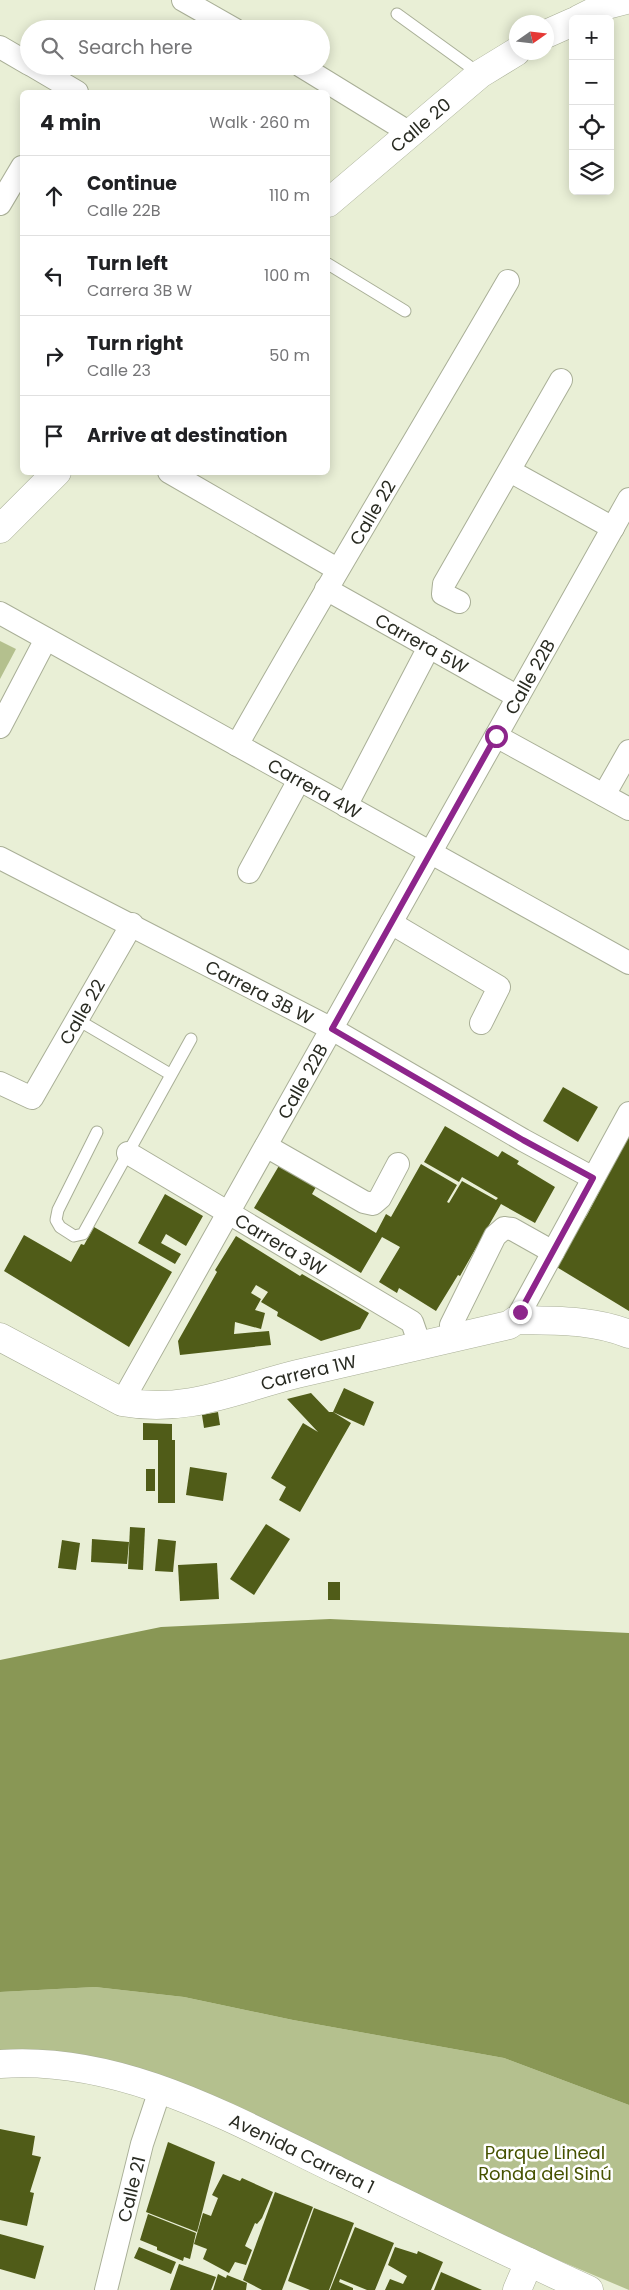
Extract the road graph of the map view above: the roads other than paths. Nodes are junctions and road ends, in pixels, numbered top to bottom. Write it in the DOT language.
graph roads {
  1 [pos="183,0"];
  2 [pos="612,2"];
  3 [pos="397,14"];
  4 [pos="587,15"];
  5 [pos="218,20"];
  6 [pos="569,24"];
  7 [pos="554,30"];
  8 [pos="0,47"];
  9 [pos="509,56"];
  10 [pos="20,59"];
  11 [pos="480,74"];
  12 [pos="47,75"];
  13 [pos="316,75"];
  14 [pos="69,90"];
  15 [pos="410,133"];
  16 [pos="20,170"];
  17 [pos="330,201"];
  18 [pos="0,204"];
  19 [pos="330,265"];
  20 [pos="508,281"];
  21 [pos="405,311"];
  22 [pos="561,380"];
  23 [pos="510,471"];
  24 [pos="54,475"];
  25 [pos="174,475"];
  26 [pos="629,499"];
  27 [pos="613,528"];
  28 [pos="0,529"];
  29 [pos="337,569"];
  30 [pos="326,588"];
  31 [pos="459,602"];
  32 [pos="0,613"];
  33 [pos="46,639"];
  34 [pos="429,647"];
  35 [pos="518,697"];
  36 [pos="0,727"];
  37 [pos="496,736"];
  38 [pos="237,745"];
  39 [pos="629,751"];
  40 [pos="299,780"];
  41 [pos="604,795"];
  42 [pos="346,806"];
  43 [pos="629,809"];
  44 [pos="431,853"];
  45 [pos="0,858"];
  46 [pos="249,872"];
  47 [pos="391,923"];
  48 [pos="132,924"];
  49 [pos="629,963"];
  50 [pos="78,1020"];
  51 [pos="481,1023"];
  52 [pos="332,1029"];
  53 [pos="191,1039"];
  54 [pos="170,1074"];
  55 [pos="0,1083"];
  56 [pos="629,1113"];
  57 [pos="97,1132"];
  58 [pos="266,1146"];
  59 [pos="128,1153"];
  60 [pos="398,1164"];
  61 [pos="593,1178"];
  62 [pos="228,1212"];
  63 [pos="553,1252"];
  64 [pos="516,1320"];
  65 [pos="629,1334"];
  66 [pos="0,1337"];
  67 [pos="453,1337"];
  68 [pos="420,1345"];
  69 [pos="122,1402"];
  70 [pos="0,2064"];
  71 [pos="160,2090"];
  72 [pos="529,2262"];
  73 [pos="106,2290"];
  74 [pos="517,2290"];
  75 [pos="589,2290"];
  1 -- 5 [label="street"];
  2 -- 4 [label="street"];
  3 -- 11 [label="lane"];
  6 -- 7 [label="street"];
  8 -- 10 [label="street"];
  9 -- 11 [label="street, Calle 20"];
  11 -- 15 [label="street, Calle 20"];
  12 -- 14 [label="street"];
  13 -- 15 [label="street"];
  15 -- 17 [label="street, Calle 20"];
  16 -- 18 [label="street"];
  19 -- 21 [label="lane"];
  20 -- 29 [label="street, Calle 22"];
  22 -- 23 [label="street"];
  23 -- 27 [label="street"];
  23 -- 31 [label="street"];
  24 -- 28 [label="street"];
  25 -- 29 [label="street"];
  26 -- 27 [label="street, Calle 22B"];
  27 -- 35 [label="street, Calle 22B"];
  29 -- 30 [label="street, Calle 22"];
  30 -- 34 [label="street, Carrera 5W"];
  30 -- 38 [label="street, Calle 22"];
  32 -- 33 [label="street, Carrera 4W"];
  33 -- 36 [label="street"];
  33 -- 38 [label="street, Carrera 4W"];
  34 -- 35 [label="street, Carrera 5W"];
  34 -- 42 [label="street"];
  35 -- 37 [label="street, Calle 22B"];
  37 -- 41 [label="street"];
  37 -- 44 [label="street, Calle 22B"];
  38 -- 40 [label="street, Carrera 4W"];
  39 -- 41 [label="street"];
  40 -- 42 [label="street, Carrera 4W"];
  40 -- 46 [label="street"];
  41 -- 43 [label="street"];
  42 -- 44 [label="street, Carrera 4W"];
  44 -- 47 [label="street, Calle 22B"];
  44 -- 49 [label="street, Carrera 4W"];
  45 -- 48 [label="street, Carrera 3B W"];
  47 -- 51 [label="street"];
  47 -- 52 [label="street, Calle 22B"];
  48 -- 50 [label="street, Calle 22"];
  48 -- 52 [label="street, Carrera 3B W"];
  50 -- 54 [label="lane"];
  50 -- 55 [label="street, Calle 22"];
  52 -- 58 [label="street, Calle 22B"];
  52 -- 61 [label="street, Carrera 3B W"];
  53 -- 54 [label="lane"];
  54 -- 59 [label="lane"];
  56 -- 61 [label="street"];
  57 -- 59 [label="lane"];
  58 -- 60 [label="street"];
  58 -- 62 [label="street, Calle 22B"];
  59 -- 62 [label="street, Carrera 3W"];
  61 -- 63 [label="street"];
  62 -- 68 [label="street, Carrera 3W"];
  62 -- 69 [label="street, Calle 22B"];
  63 -- 64 [label="street"];
  63 -- 67 [label="street"];
  64 -- 65 [label="street, Carrera 1W"];
  64 -- 67 [label="street, Carrera 1W"];
  66 -- 69 [label="street, Carrera 1W"];
  67 -- 68 [label="street, Carrera 1W"];
  68 -- 69 [label="street, Carrera 1W"];
  70 -- 71 [label="street, Avenida Carrera 1"];
  71 -- 72 [label="street, Avenida Carrera 1"];
  71 -- 73 [label="street, Calle 21"];
  72 -- 74 [label="street"];
  72 -- 75 [label="street, Avenida Carrera 1"];
}
